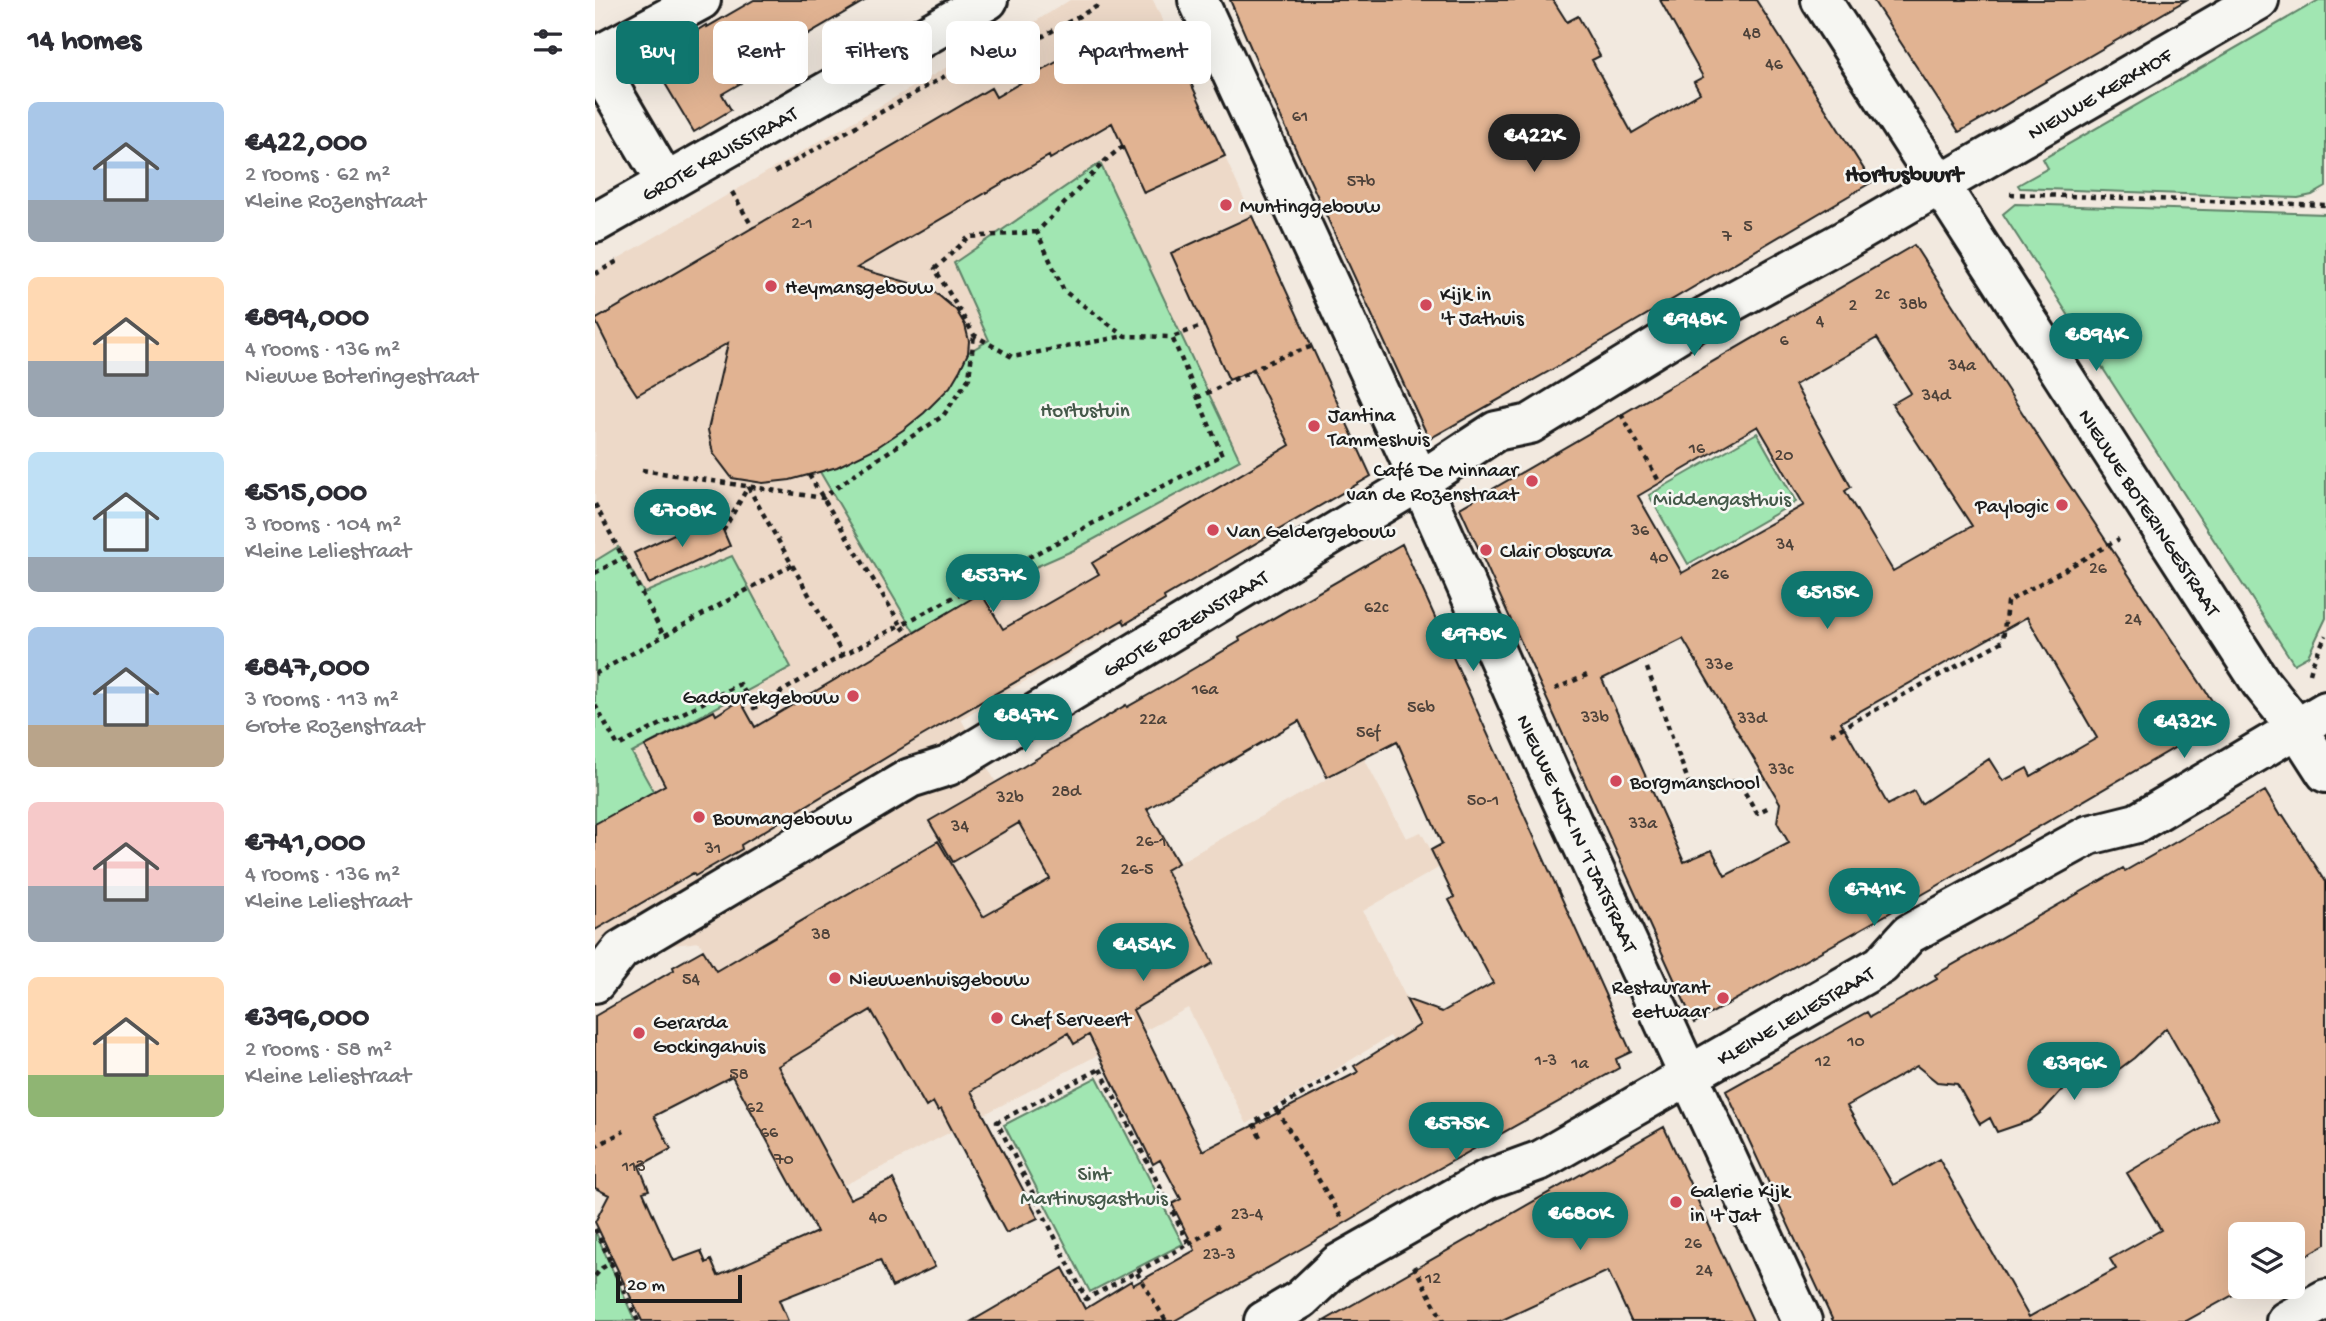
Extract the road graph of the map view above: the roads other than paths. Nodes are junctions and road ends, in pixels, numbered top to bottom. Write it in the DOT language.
graph roads {
  1 [pos="701,0"];
  2 [pos="988,0"];
  3 [pos="1198,0"];
  4 [pos="1821,0"];
  5 [pos="2259,0"];
  6 [pos="595,60"];
  7 [pos="666,183"];
  8 [pos="1940,185"];
  9 [pos="595,223"];
  10 [pos="1601,380"];
  11 [pos="1420,481"];
  12 [pos="2311,720"];
  13 [pos="2326,773"];
  14 [pos="595,983"];
  15 [pos="1690,1076"];
  16 [pos="2326,1299"];
  17 [pos="1264,1321"];
  18 [pos="1802,1321"];
  19 [pos="2286,1321"];
  1 -- 6 [label="street"];
  2 -- 7 [label="street, GROTE KRUISSTRAAT"];
  3 -- 11 [label="street, NIEUWE KIJK IN 'T JATSTRAAT"];
  4 -- 8 [label="street, NIEUWE BOTERINGESTRAAT"];
  5 -- 8 [label="street, NIEUWE KERKHOF"];
  6 -- 7 [label="street"];
  7 -- 9 [label="street, GROTE KRUISSTRAAT"];
  8 -- 10 [label="street, NIEUWE KERKHOF"];
  8 -- 12 [label="street, NIEUWE BOTERINGESTRAAT"];
  10 -- 11 [label="street, GROTE ROZENSTRAAT"];
  11 -- 14 [label="street, GROTE ROZENSTRAAT"];
  11 -- 15 [label="street, NIEUWE KIJK IN 'T JATSTRAAT"];
  12 -- 13 [label="street, NIEUWE BOTERINGESTRAAT"];
  12 -- 15 [label="street, KLEINE LELIESTRAAT"];
  15 -- 17 [label="street, KLEINE LELIESTRAAT"];
  15 -- 18 [label="street, NIEUWE KIJK IN 'T JATSTRAAT"];
  16 -- 19 [label="street"];
}
